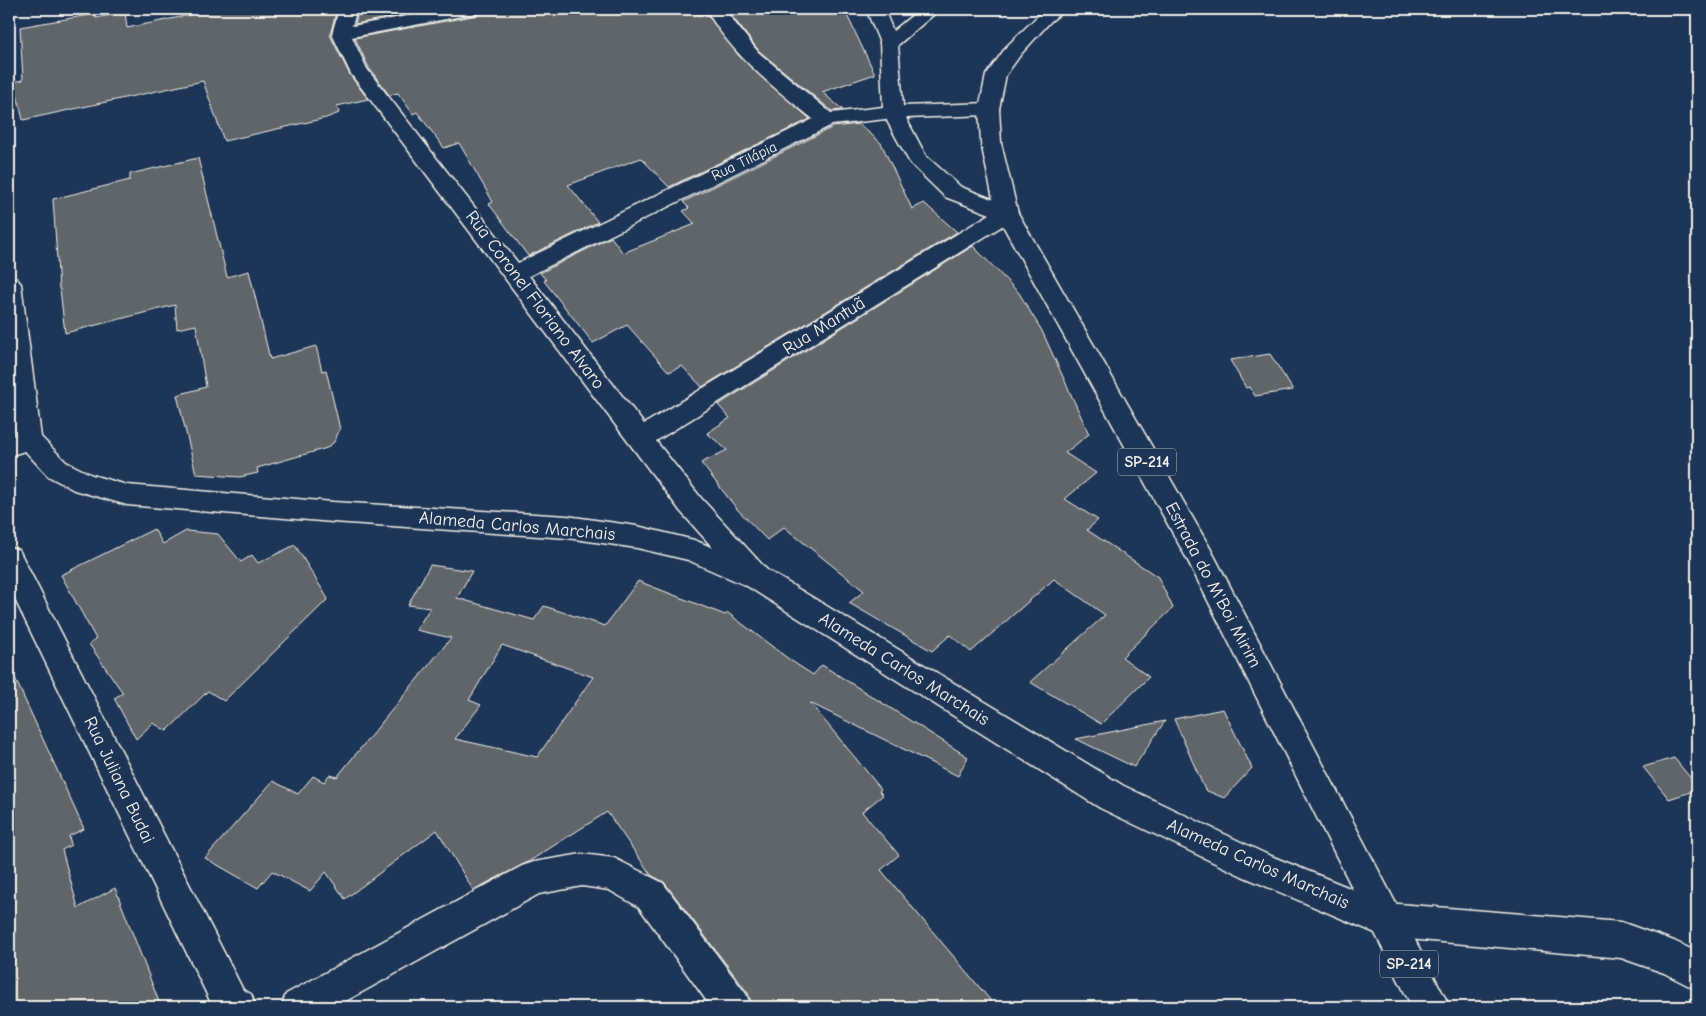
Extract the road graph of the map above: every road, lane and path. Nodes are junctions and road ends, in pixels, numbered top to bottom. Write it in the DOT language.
graph roads {
  1 [pos="348,9"];
  2 [pos="472,9"];
  3 [pos="715,9"];
  4 [pos="875,9"];
  5 [pos="932,9"];
  6 [pos="1057,9"];
  7 [pos="341,34"];
  8 [pos="889,43"];
  9 [pos="989,109"];
  10 [pos="893,112"];
  11 [pos="827,120"];
  12 [pos="1007,213"];
  13 [pos="516,274"];
  14 [pos="9,284"];
  15 [pos="641,438"];
  16 [pos="18,444"];
  17 [pos="9,558"];
  18 [pos="757,578"];
  19 [pos="1386,920"];
  20 [pos="1697,972"];
  21 [pos="234,1005"];
  22 [pos="299,1007"];
  23 [pos="733,1007"];
  24 [pos="1432,1007"];
  1 -- 7 [label="street"];
  2 -- 7 [label="street"];
  3 -- 11 [label="street"];
  4 -- 8 [label="street"];
  5 -- 8 [label="street"];
  6 -- 9 [label="street, Estrada do M'Boi Mirim / SP-214"];
  7 -- 13 [label="street, Rua Coronel Floriano Alvaro"];
  8 -- 10 [label="street"];
  9 -- 10 [label="street, Rua Tilápia"];
  9 -- 12 [label="street, Estrada do M'Boi Mirim / SP-214"];
  10 -- 11 [label="street, Rua Tilápia"];
  10 -- 12 [label="street"];
  11 -- 13 [label="street, Rua Tilápia"];
  12 -- 15 [label="street, Rua Mantuã"];
  12 -- 19 [label="street, Estrada do M'Boi Mirim / SP-214"];
  13 -- 15 [label="street, Rua Coronel Floriano Alvaro"];
  14 -- 16 [label="street, Alameda Carlos Marchais"];
  15 -- 18 [label="street, Rua Coronel Floriano Alvaro"];
  16 -- 18 [label="street, Alameda Carlos Marchais"];
  17 -- 21 [label="street, Rua Juliana Budai"];
  18 -- 19 [label="street, Alameda Carlos Marchais"];
  19 -- 20 [label="street, Alameda Carlos Marchais"];
  19 -- 24 [label="street, Estrada do M'Boi Mirim / SP-214"];
  22 -- 23 [label="street"];
}
